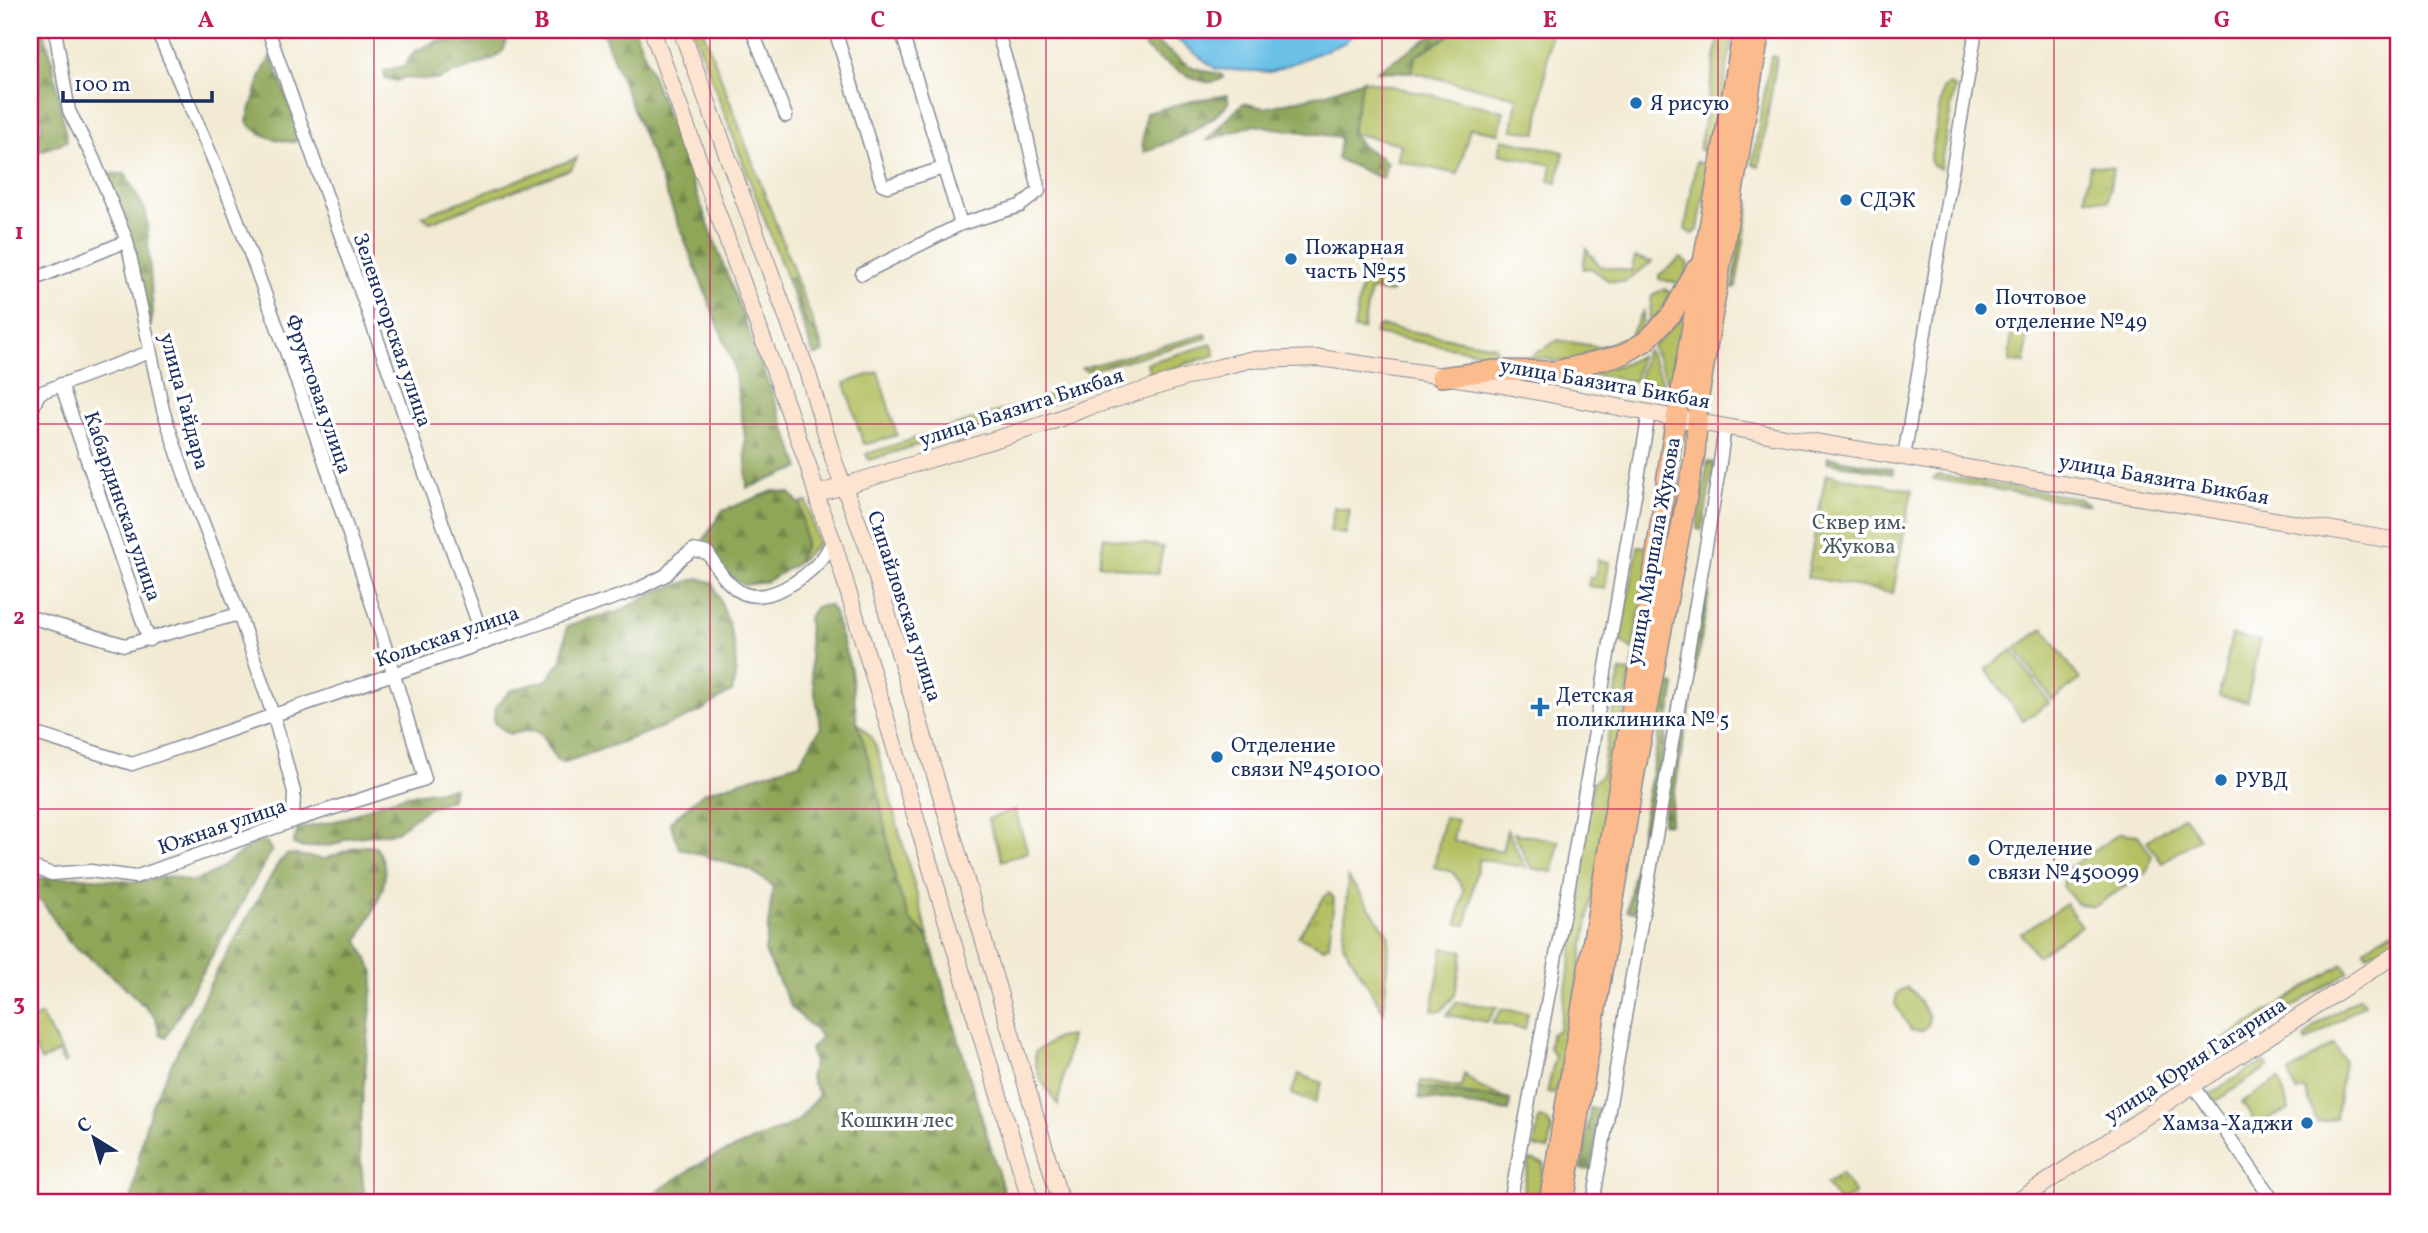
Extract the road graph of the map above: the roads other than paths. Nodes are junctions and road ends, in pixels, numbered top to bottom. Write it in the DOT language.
graph roads {
  1 [pos="55,30"];
  2 [pos="157,30"];
  3 [pos="268,30"];
  4 [pos="652,30"];
  5 [pos="681,30"];
  6 [pos="752,30"];
  7 [pos="835,30"];
  8 [pos="901,30"];
  9 [pos="997,30"];
  10 [pos="1743,30"];
  11 [pos="1760,30"];
  12 [pos="1976,30"];
  13 [pos="786,116"];
  14 [pos="943,169"];
  15 [pos="961,225"];
  16 [pos="127,242"];
  17 [pos="1706,248"];
  18 [pos="862,274"];
  19 [pos="30,281"];
  20 [pos="150,352"];
  21 [pos="1441,377"];
  22 [pos="61,384"];
  23 [pos="1649,413"];
  24 [pos="30,415"];
  25 [pos="1678,418"];
  26 [pos="1697,422"];
  27 [pos="1725,426"];
  28 [pos="1904,457"];
  29 [pos="844,485"];
  30 [pos="817,494"];
  31 [pos="833,541"];
  32 [pos="2398,541"];
  33 [pos="239,614"];
  34 [pos="30,617"];
  35 [pos="149,640"];
  36 [pos="485,643"];
  37 [pos="394,674"];
  38 [pos="274,716"];
  39 [pos="30,732"];
  40 [pos="425,779"];
  41 [pos="293,821"];
  42 [pos="30,866"];
  43 [pos="2398,953"];
  44 [pos="2193,1084"];
  45 [pos="1031,1203"];
  46 [pos="1061,1203"];
  47 [pos="1510,1203"];
  48 [pos="1549,1203"];
  49 [pos="1564,1203"];
  50 [pos="1593,1203"];
  51 [pos="2015,1203"];
  52 [pos="2275,1203"];
  1 -- 16 [label="street, улица Гайдара"];
  2 -- 37 [label="street, Фруктовая улица"];
  3 -- 36 [label="street, Зеленогорская улица"];
  4 -- 30 [label="main road"];
  5 -- 29 [label="main road, Сипайловская улица"];
  6 -- 13 [label="street"];
  7 -- 14 [label="street"];
  8 -- 14 [label="street"];
  9 -- 15 [label="street"];
  10 -- 17 [label="main road, улица Маршала Жукова"];
  11 -- 26 [label="main road, улица Маршала Жукова"];
  12 -- 28 [label="street"];
  14 -- 15 [label="street"];
  15 -- 18 [label="street"];
  16 -- 19 [label="street"];
  16 -- 20 [label="street, улица Гайдара"];
  17 -- 21 [label="main road"];
  17 -- 25 [label="main road, улица Маршала Жукова"];
  20 -- 22 [label="street"];
  20 -- 33 [label="street, улица Гайдара"];
  21 -- 23 [label="main road, улица Баязита Бикбая"];
  21 -- 29 [label="main road, улица Баязита Бикбая"];
  22 -- 24 [label="street"];
  22 -- 35 [label="street, Кабардинская улица"];
  23 -- 25 [label="main road, улица Баязита Бикбая"];
  23 -- 47 [label="street"];
  25 -- 26 [label="main road, улица Баязита Бикбая"];
  25 -- 48 [label="main road, улица Маршала Жукова"];
  26 -- 27 [label="main road, улица Баязита Бикбая"];
  26 -- 49 [label="main road, улица Маршала Жукова"];
  27 -- 28 [label="main road, улица Баязита Бикбая"];
  27 -- 50 [label="street"];
  28 -- 32 [label="main road, улица Баязита Бикбая"];
  29 -- 30 [label="main road, улица Баязита Бикбая"];
  29 -- 46 [label="main road, Сипайловская улица"];
  30 -- 31 [label="main road"];
  31 -- 36 [label="street, Кольская улица"];
  31 -- 45 [label="main road"];
  33 -- 35 [label="street"];
  33 -- 38 [label="street, улица Гайдара"];
  34 -- 35 [label="street"];
  36 -- 37 [label="street, Кольская улица"];
  37 -- 38 [label="street, Кольская улица"];
  37 -- 40 [label="street, Фруктовая улица"];
  38 -- 39 [label="street, Кольская улица"];
  38 -- 41 [label="street, улица Гайдара"];
  40 -- 41 [label="street, Южная улица"];
  41 -- 42 [label="street, Южная улица"];
  43 -- 44 [label="main road, улица Юрия Гагарина"];
  44 -- 51 [label="main road, улица Юрия Гагарина"];
  44 -- 52 [label="street"];
}
